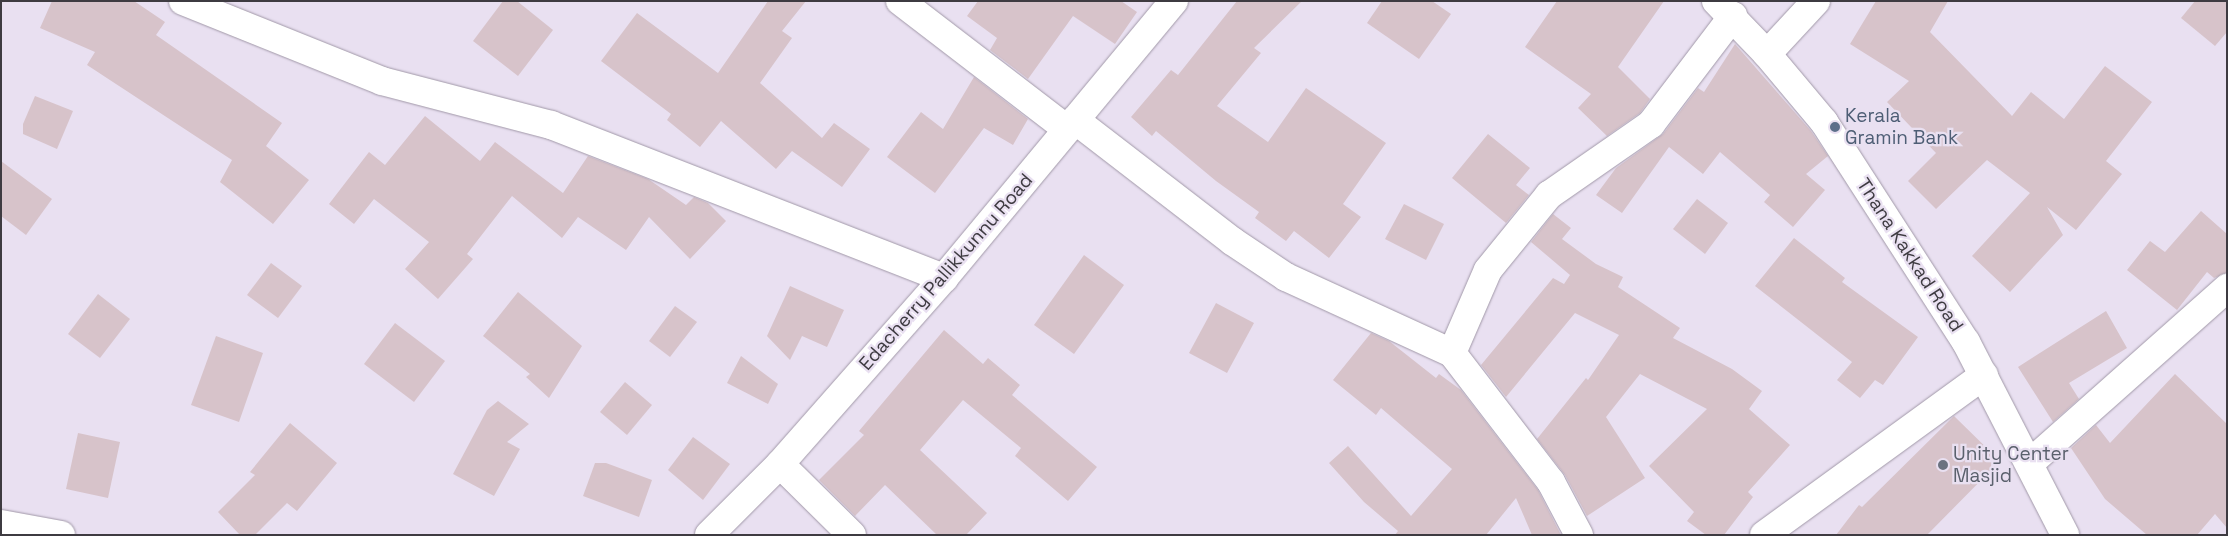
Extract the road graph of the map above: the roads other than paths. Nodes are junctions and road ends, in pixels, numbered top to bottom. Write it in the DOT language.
graph roads {
  1 [pos="183,1"];
  2 [pos="900,1"];
  3 [pos="1174,1"];
  4 [pos="1816,1"];
  5 [pos="1725,9"];
  6 [pos="1768,54"];
  7 [pos="1071,125"];
  8 [pos="944,278"];
  9 [pos="2227,288"];
  10 [pos="1452,353"];
  11 [pos="1984,374"];
  12 [pos="2030,463"];
  13 [pos="780,464"];
  14 [pos="1,524"];
  15 [pos="60,535"];
  16 [pos="709,535"];
  17 [pos="852,535"];
  18 [pos="1578,535"];
  19 [pos="1764,535"];
  20 [pos="2065,535"];
  1 -- 8 [label="street"];
  2 -- 7 [label="street"];
  3 -- 7 [label="street, Edacherry Pallikkunnu Road"];
  4 -- 6 [label="street"];
  5 -- 6 [label="street, Thana Kakkad Road"];
  5 -- 10 [label="street"];
  6 -- 11 [label="street, Thana Kakkad Road"];
  7 -- 8 [label="street, Edacherry Pallikkunnu Road"];
  7 -- 10 [label="street"];
  8 -- 13 [label="street, Edacherry Pallikkunnu Road"];
  9 -- 12 [label="street"];
  10 -- 18 [label="street"];
  11 -- 12 [label="street, Thana Kakkad Road"];
  11 -- 19 [label="street"];
  12 -- 20 [label="street, Thana Kakkad Road"];
  13 -- 16 [label="street, Edacherry Pallikkunnu Road"];
  13 -- 17 [label="street"];
  14 -- 15 [label="street"];
}
